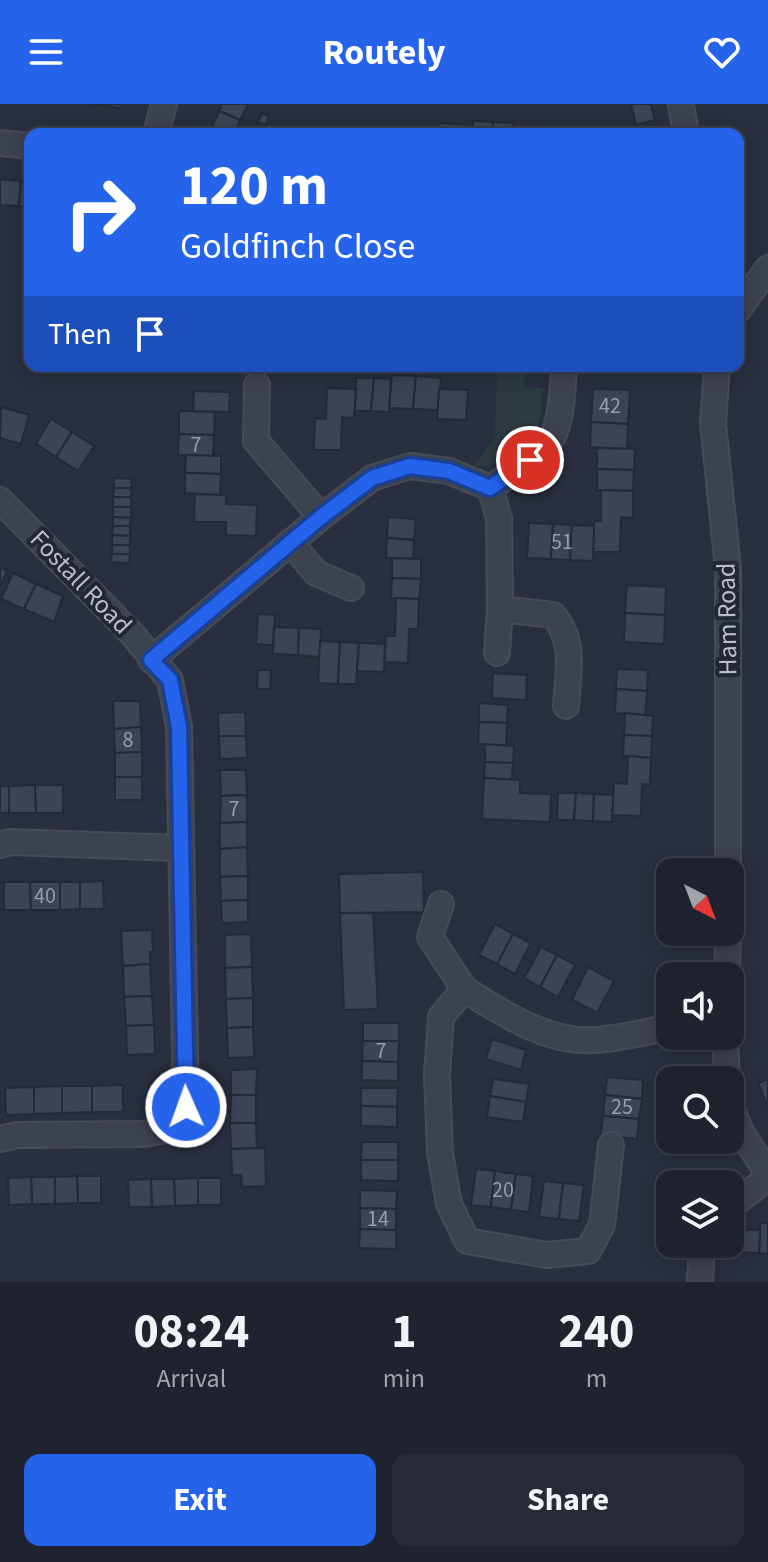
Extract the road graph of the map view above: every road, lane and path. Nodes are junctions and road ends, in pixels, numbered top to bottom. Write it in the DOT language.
graph roads {
  1 [pos="164,104"];
  2 [pos="681,104"];
  3 [pos="158,128"];
  4 [pos="685,128"];
  5 [pos="0,143"];
  6 [pos="24,145"];
  7 [pos="768,268"];
  8 [pos="744,302"];
  9 [pos="564,372"];
  10 [pos="717,372"];
  11 [pos="257,385"];
  12 [pos="490,488"];
  13 [pos="5,504"];
  14 [pos="321,517"];
  15 [pos="290,542"];
  16 [pos="351,588"];
  17 [pos="500,609"];
  18 [pos="497,653"];
  19 [pos="151,660"];
  20 [pos="566,706"];
  21 [pos="0,845"];
  22 [pos="179,848"];
  23 [pos="728,858"];
  24 [pos="441,904"];
  25 [pos="464,989"];
  26 [pos="656,1030"];
  27 [pos="744,1137"];
  28 [pos="0,1139"];
  29 [pos="611,1145"];
  30 [pos="768,1176"];
  31 [pos="744,1196"];
  32 [pos="701,1258"];
  33 [pos="700,1282"];
  1 -- 3 [label="street"];
  2 -- 4 [label="street"];
  5 -- 6 [label="street"];
  7 -- 8 [label="street"];
  9 -- 12 [label="street"];
  10 -- 23 [label="street, Ham Road"];
  11 -- 14 [label="street"];
  12 -- 14 [label="street"];
  12 -- 17 [label="street"];
  13 -- 19 [label="street, Fostall Road"];
  14 -- 15 [label="street"];
  15 -- 16 [label="street"];
  15 -- 19 [label="street"];
  17 -- 18 [label="street"];
  17 -- 20 [label="street"];
  19 -- 22 [label="street, Fostall Road"];
  21 -- 22 [label="street"];
  22 -- 28 [label="street, Fostall Road"];
  24 -- 25 [label="street"];
  25 -- 26 [label="street"];
  25 -- 29 [label="street"];
  27 -- 30 [label="street"];
  30 -- 31 [label="street"];
  32 -- 33 [label="street"];
}
